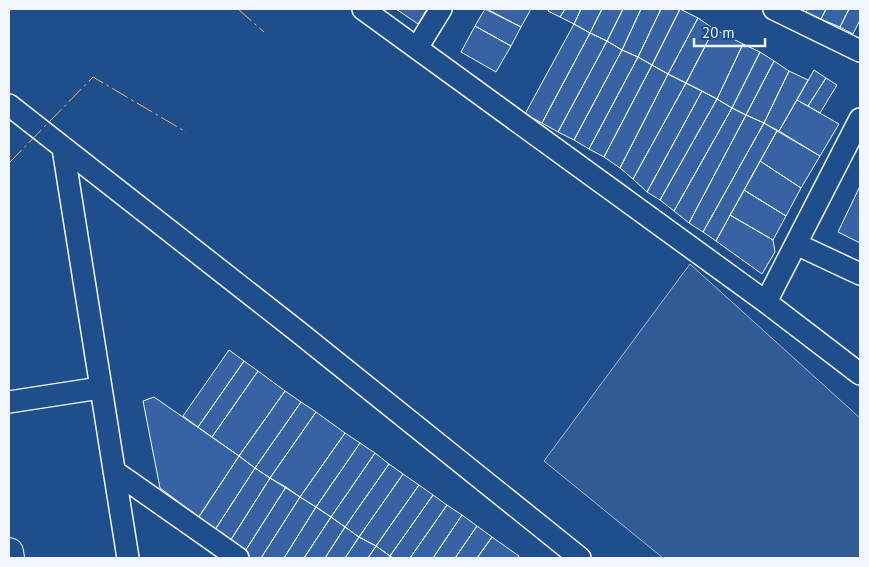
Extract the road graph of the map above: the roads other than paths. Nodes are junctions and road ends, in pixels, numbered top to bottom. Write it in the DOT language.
graph roads {
  1 [pos="363,9"];
  2 [pos="441,9"];
  3 [pos="774,9"];
  4 [pos="417,48"];
  5 [pos="860,51"];
  6 [pos="9,106"];
  7 [pos="860,119"];
  8 [pos="63,148"];
  9 [pos="796,244"];
  10 [pos="860,274"];
  11 [pos="766,302"];
  12 [pos="860,374"];
  13 [pos="100,388"];
  14 [pos="9,402"];
  15 [pos="114,471"];
  16 [pos="9,552"];
  17 [pos="10,558"];
  18 [pos="128,558"];
  19 [pos="238,558"];
  20 [pos="580,558"];
  1 -- 4 [label="street"];
  2 -- 4 [label="street"];
  3 -- 5 [label="street"];
  4 -- 11 [label="street"];
  6 -- 8 [label="street"];
  7 -- 9 [label="street"];
  8 -- 13 [label="street"];
  8 -- 20 [label="street"];
  9 -- 10 [label="street"];
  9 -- 11 [label="street"];
  11 -- 12 [label="street"];
  13 -- 14 [label="street"];
  13 -- 15 [label="street"];
  15 -- 18 [label="street"];
  15 -- 19 [label="street"];
  16 -- 17 [label="main road"];
}
